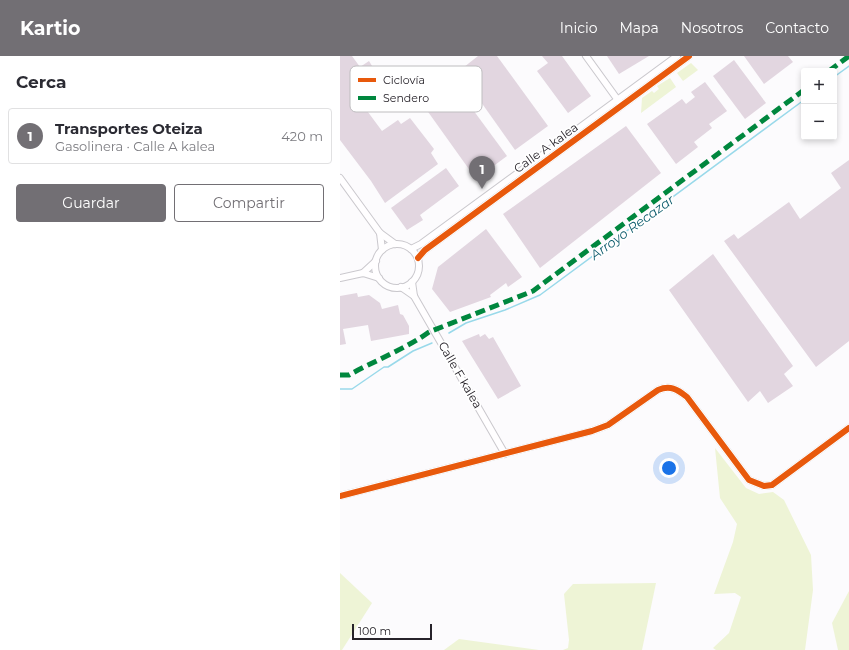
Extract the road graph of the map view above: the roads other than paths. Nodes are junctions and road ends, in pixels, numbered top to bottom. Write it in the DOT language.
graph roads {
  1 [pos="586,56"];
  2 [pos="677,56"];
  3 [pos="689,56"];
  4 [pos="618,100"];
  5 [pos="622,105"];
  6 [pos="340,178"];
  7 [pos="380,232"];
  8 [pos="395,244"];
  9 [pos="411,249"];
  10 [pos="382,250"];
  11 [pos="418,258"];
  12 [pos="376,261"];
  13 [pos="363,273"];
  14 [pos="340,278"];
  15 [pos="379,278"];
  16 [pos="412,282"];
  17 [pos="401,287"];
  18 [pos="414,296"];
  19 [pos="849,428"];
  20 [pos="505,454"];
  21 [pos="340,496"];
  1 -- 4 [label="street"];
  2 -- 4 [label="street, Calle A kalea"];
  3 -- 5 [label="street, Calle A kalea"];
  4 -- 5 [label="street"];
  4 -- 9 [label="street, Calle A kalea"];
  5 -- 11 [label="street, Calle A kalea"];
  6 -- 7 [label="street"];
  7 -- 8 [label="street"];
  7 -- 10 [label="street"];
  8 -- 9 [label="street"];
  8 -- 10 [label="street"];
  9 -- 11 [label="street"];
  10 -- 12 [label="street"];
  11 -- 16 [label="street"];
  12 -- 13 [label="street"];
  12 -- 15 [label="street"];
  13 -- 14 [label="street"];
  13 -- 15 [label="street"];
  15 -- 17 [label="street"];
  16 -- 17 [label="street"];
  16 -- 18 [label="street, Calle F kalea"];
  17 -- 18 [label="street, Calle F kalea"];
  18 -- 20 [label="street, Calle F kalea"];
  19 -- 20 [label="street"];
  20 -- 21 [label="street"];
}
